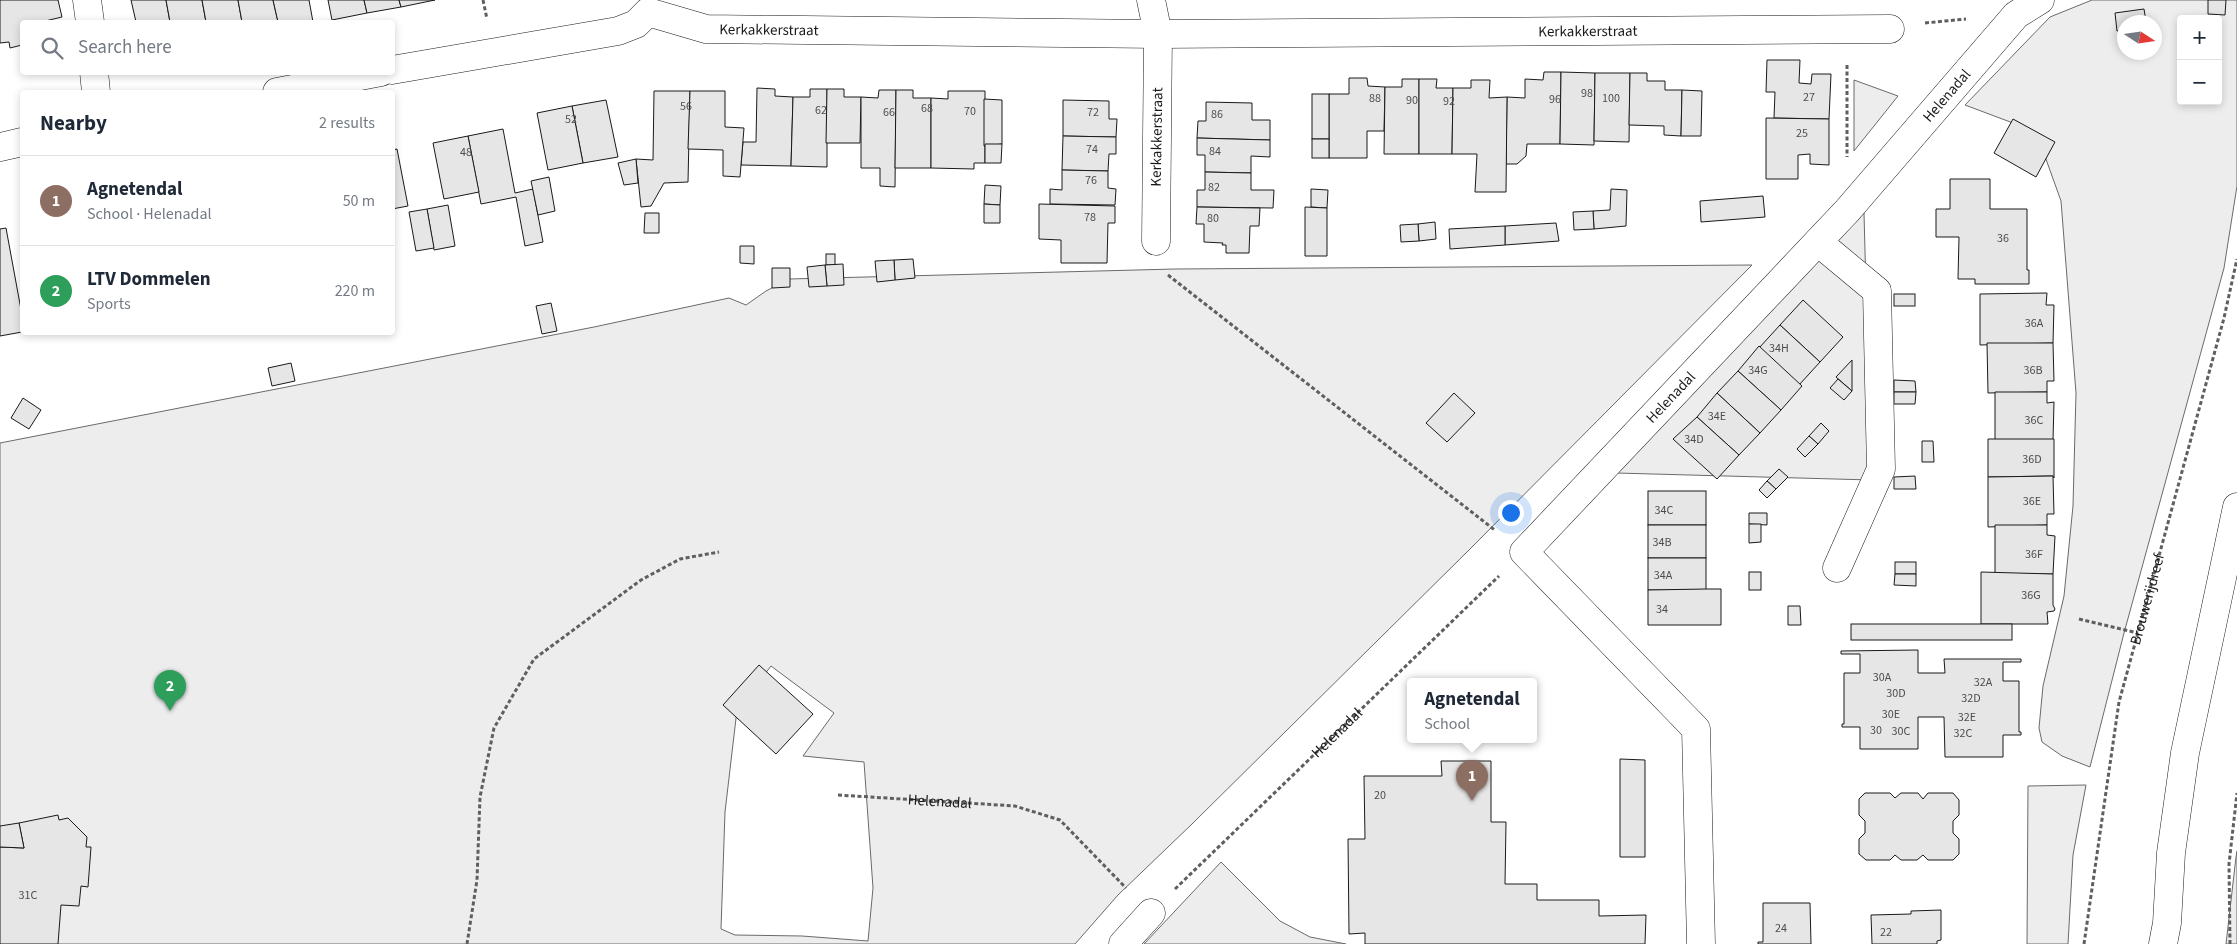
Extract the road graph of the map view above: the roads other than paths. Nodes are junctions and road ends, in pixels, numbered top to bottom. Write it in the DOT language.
graph roads {
  1 [pos="87,0"];
  2 [pos="1151,0"];
  3 [pos="2040,0"];
  4 [pos="651,6"];
  5 [pos="90,20"];
  6 [pos="1890,29"];
  7 [pos="1158,34"];
  8 [pos="395,69"];
  9 [pos="94,75"];
  10 [pos="365,75"];
  11 [pos="96,90"];
  12 [pos="287,90"];
  13 [pos="20,142"];
  14 [pos="0,147"];
  15 [pos="1156,241"];
  16 [pos="1818,242"];
  17 [pos="2237,507"];
  18 [pos="1838,568"];
  19 [pos="1150,913"];
  20 [pos="2167,937"];
  21 [pos="1123,944"];
  22 [pos="1701,944"];
  1 -- 5 [label="street"];
  2 -- 7 [label="street"];
  3 -- 16 [label="street, Helenadal"];
  4 -- 7 [label="street, Kerkakkerstraat"];
  4 -- 8 [label="street, Kerkakkerstraat"];
  6 -- 7 [label="street, Kerkakkerstraat"];
  7 -- 15 [label="street, Kerkakkerstraat"];
  9 -- 11 [label="street"];
  10 -- 12 [label="street"];
  13 -- 14 [label="street"];
  16 -- 18 [label="street"];
  16 -- 22 [label="street, Helenadal"];
  17 -- 20 [label="street"];
  19 -- 21 [label="street"];
}
